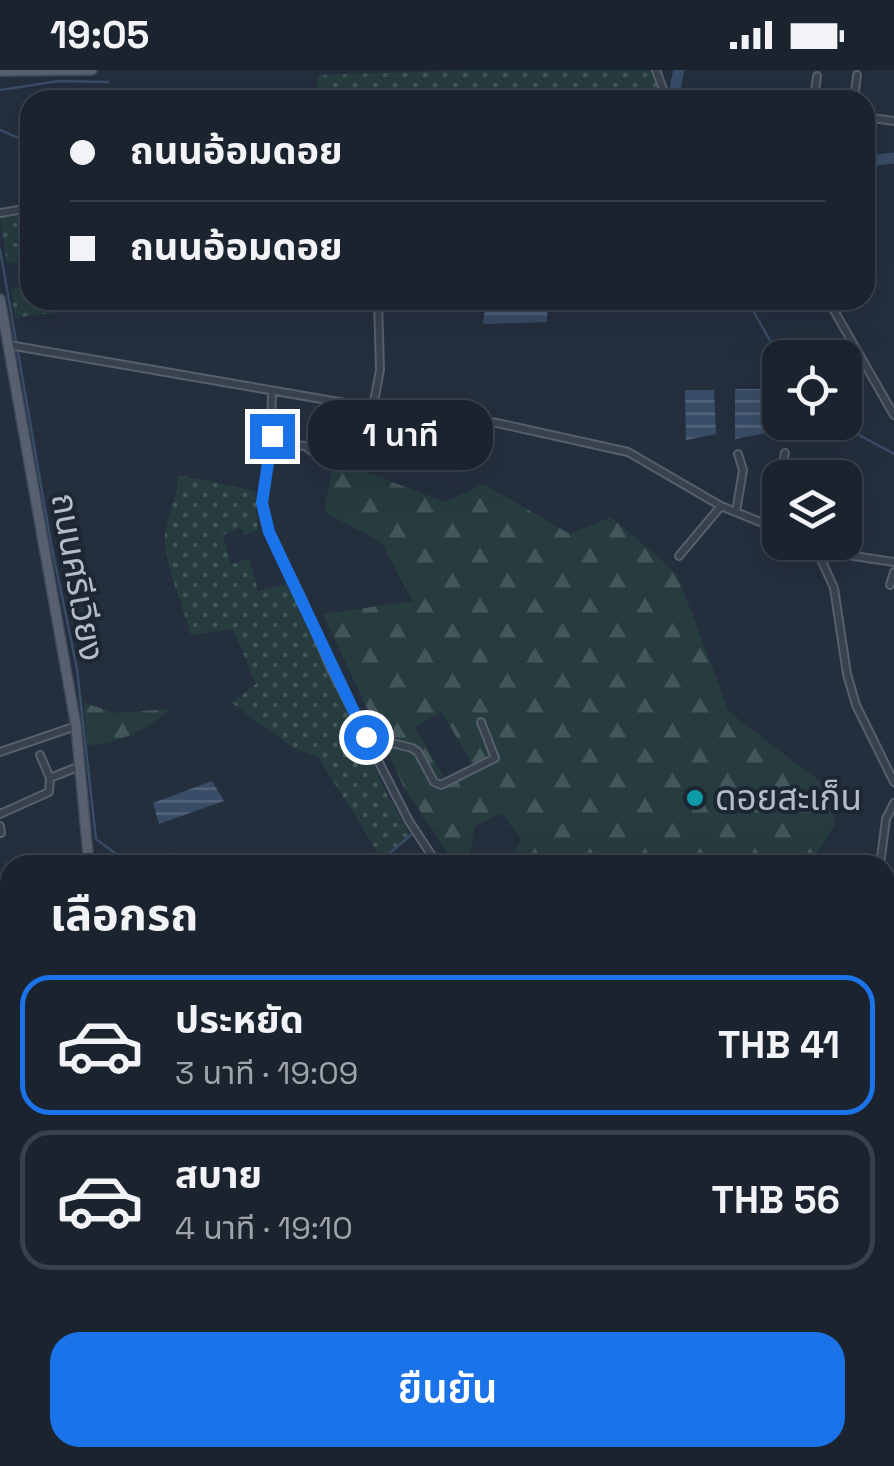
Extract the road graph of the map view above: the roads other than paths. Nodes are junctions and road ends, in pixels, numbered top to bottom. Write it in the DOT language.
graph roads {
  1 [pos="92,70"];
  2 [pos="1,71"];
  3 [pos="858,75"];
  4 [pos="816,76"];
  5 [pos="815,90"];
  6 [pos="856,90"];
  7 [pos="0,300"];
  8 [pos="378,310"];
  9 [pos="834,310"];
  10 [pos="8,345"];
  11 [pos="272,392"];
  12 [pos="373,407"];
  13 [pos="894,416"];
  14 [pos="270,443"];
  15 [pos="785,453"];
  16 [pos="738,454"];
  17 [pos="320,457"];
  18 [pos="783,460"];
  19 [pos="721,506"];
  20 [pos="736,512"];
  21 [pos="762,522"];
  22 [pos="862,555"];
  23 [pos="678,556"];
  24 [pos="819,560"];
  25 [pos="894,562"];
  26 [pos="894,572"];
  27 [pos="890,585"];
  28 [pos="480,722"];
  29 [pos="76,726"];
  30 [pos="366,737"];
  31 [pos="0,752"];
  32 [pos="40,755"];
  33 [pos="890,761"];
  34 [pos="80,766"];
  35 [pos="50,778"];
  36 [pos="894,782"];
  37 [pos="894,802"];
  38 [pos="0,814"];
  39 [pos="87,855"];
  40 [pos="431,855"];
  41 [pos="881,855"];
  1 -- 2 [label="main road"];
  3 -- 6 [label="street"];
  4 -- 5 [label="street"];
  7 -- 10 [label="main road, ถนนศรีเวียง"];
  8 -- 12 [label="street"];
  9 -- 13 [label="street"];
  10 -- 11 [label="street"];
  10 -- 29 [label="main road, ถนนศรีเวียง"];
  11 -- 12 [label="street"];
  11 -- 14 [label="street"];
  12 -- 19 [label="street"];
  14 -- 17 [label="street"];
  14 -- 30 [label="street"];
  15 -- 18 [label="street"];
  16 -- 20 [label="street"];
  19 -- 20 [label="street"];
  19 -- 23 [label="street"];
  20 -- 21 [label="street"];
  22 -- 25 [label="street"];
  24 -- 33 [label="street"];
  26 -- 27 [label="street"];
  28 -- 30 [label="street"];
  29 -- 31 [label="street"];
  29 -- 34 [label="main road, ถนนศรีเวียง"];
  30 -- 40 [label="street"];
  32 -- 35 [label="street"];
  33 -- 36 [label="street"];
  34 -- 35 [label="street"];
  34 -- 39 [label="main road, ถนนศรีเวียง"];
  35 -- 38 [label="street"];
  37 -- 41 [label="street"];
}
